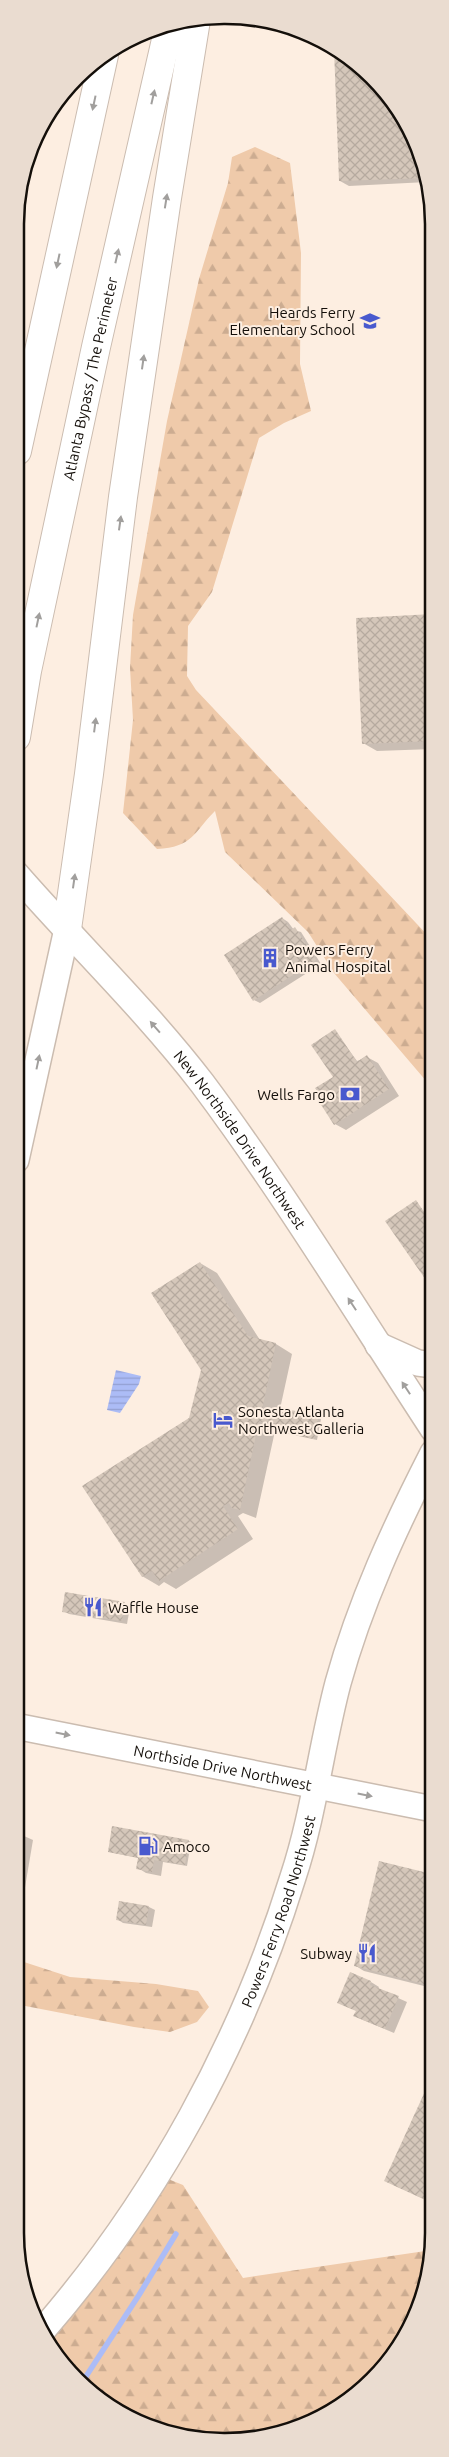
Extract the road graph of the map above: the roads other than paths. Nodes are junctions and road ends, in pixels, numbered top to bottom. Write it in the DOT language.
graph roads {
  1 [pos="195,26"];
  2 [pos="168,32"];
  3 [pos="102,65"];
  4 [pos="24,415"];
  5 [pos="24,689"];
  6 [pos="24,883"];
  7 [pos="67,929"];
  8 [pos="24,1124"];
  9 [pos="378,1345"];
  10 [pos="425,1364"];
  11 [pos="425,1417"];
  12 [pos="425,1470"];
  13 [pos="24,1728"];
  14 [pos="317,1786"];
  15 [pos="425,1808"];
  16 [pos="47,2325"];
  7 -- 1 [label="highway, one-way"];
  5 -- 2 [label="highway, Atlanta Bypass / The Perimeter, one-way"];
  3 -- 4 [label="highway, one-way"];
  6 -- 7 [label="main road, New Northside Drive Northwest"];
  8 -- 7 [label="main road, one-way"];
  9 -- 7 [label="main road, New Northside Drive Northwest, one-way"];
  9 -- 10 [label="main road"];
  11 -- 9 [label="main road, New Northside Drive Northwest, one-way"];
  12 -- 14 [label="main road, Powers Ferry Road Northwest"];
  13 -- 14 [label="main road, Northside Drive Northwest, one-way"];
  14 -- 15 [label="main road, Northside Drive Northwest, one-way"];
  14 -- 16 [label="main road, Powers Ferry Road Northwest"];
}
